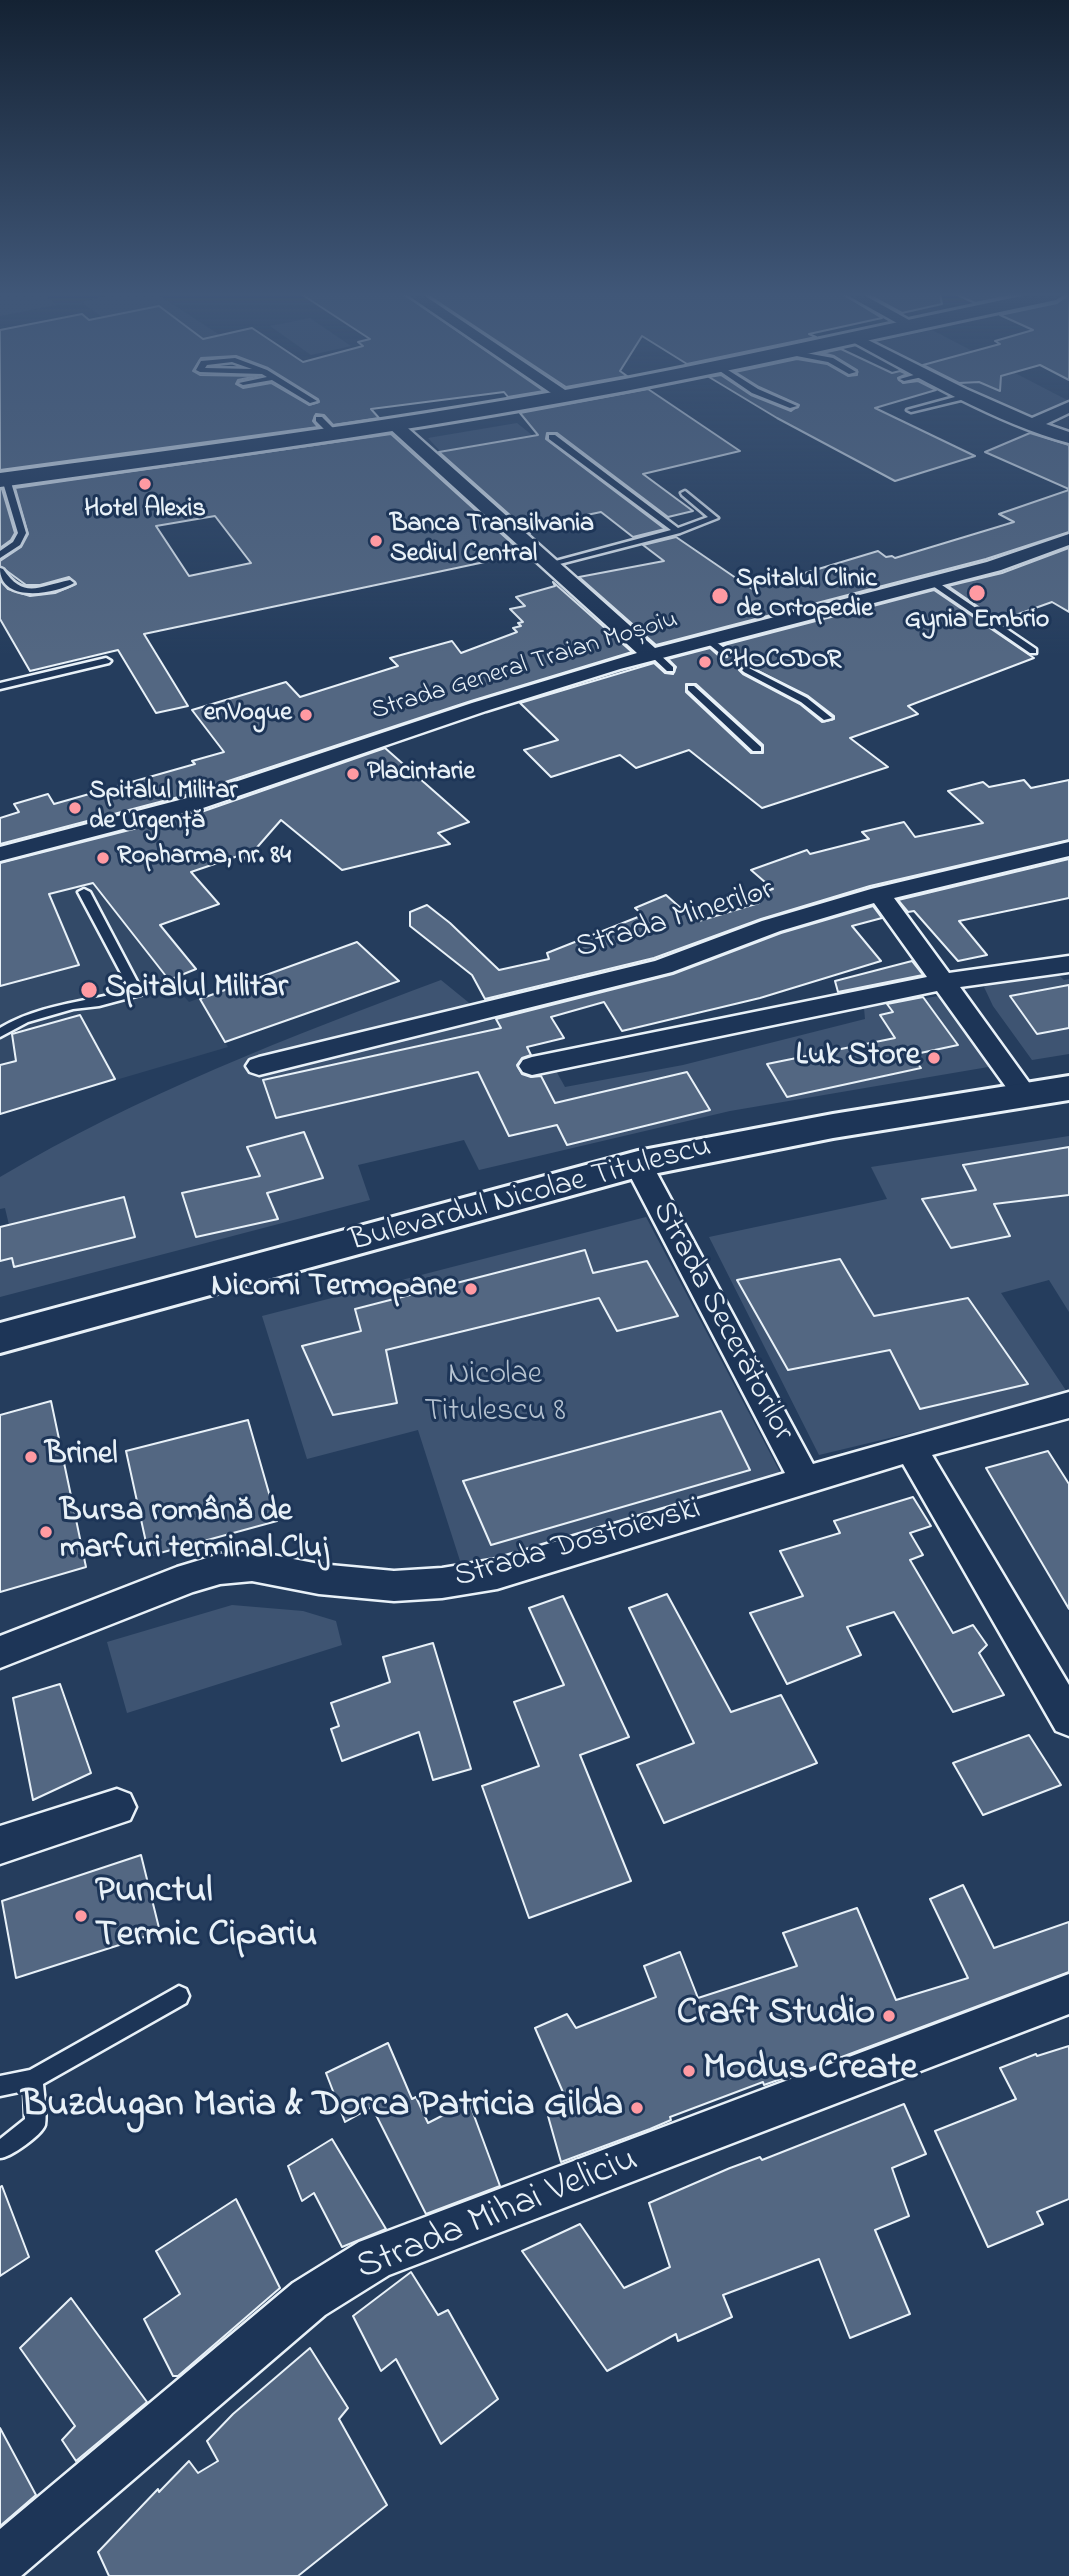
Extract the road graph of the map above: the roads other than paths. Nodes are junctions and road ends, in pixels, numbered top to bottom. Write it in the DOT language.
graph roads {
  1 [pos="459,414"];
  2 [pos="1007,414"];
  3 [pos="1054,414"];
  4 [pos="395,425"];
  5 [pos="1031,425"];
  6 [pos="552,437"];
  7 [pos="1069,438"];
  8 [pos="3,479"];
  9 [pos="685,493"];
  10 [pos="677,531"];
  11 [pos="1069,539"];
  12 [pos="0,555"];
  13 [pos="551,565"];
  14 [pos="0,571"];
  15 [pos="933,582"];
  16 [pos="70,583"];
  17 [pos="1033,651"];
  18 [pos="652,654"];
  19 [pos="106,661"];
  20 [pos="670,669"];
  21 [pos="747,670"];
  22 [pos="0,686"];
  23 [pos="691,688"];
  24 [pos="827,718"];
  25 [pos="757,749"];
  26 [pos="1069,849"];
  27 [pos="0,854"];
  28 [pos="83,892"];
  29 [pos="879,894"];
  30 [pos="1069,964"];
  31 [pos="943,982"];
  32 [pos="162,985"];
  33 [pos="137,992"];
  34 [pos="0,1033"];
  35 [pos="259,1066"];
  36 [pos="532,1066"];
  37 [pos="1069,1088"];
  38 [pos="1025,1095"];
  39 [pos="638,1164"];
  40 [pos="0,1338"];
  41 [pos="1069,1405"];
  42 [pos="911,1448"];
  43 [pos="805,1480"];
  44 [pos="0,1652"];
  45 [pos="1069,1719"];
  46 [pos="117,1807"];
  47 [pos="0,1845"];
  48 [pos="1069,1994"];
  49 [pos="179,1996"];
  50 [pos="33,2079"];
  51 [pos="0,2086"];
  52 [pos="3,2149"];
  53 [pos="0,2561"];
  1 -- 4 [label="main road"];
  2 -- 5 [label="street"];
  3 -- 5 [label="street"];
  4 -- 8 [label="main road"];
  4 -- 13 [label="street"];
  5 -- 7 [label="street"];
  6 -- 10 [label="lane"];
  8 -- 12 [label="lane"];
  9 -- 10 [label="lane"];
  10 -- 13 [label="lane"];
  11 -- 15 [label="street, Strada General Traian Moșoiu"];
  13 -- 18 [label="street"];
  14 -- 16 [label="lane"];
  15 -- 17 [label="lane"];
  15 -- 18 [label="street, Strada General Traian Moșoiu"];
  18 -- 20 [label="lane"];
  18 -- 27 [label="street, Strada General Traian Moșoiu"];
  19 -- 22 [label="lane"];
  21 -- 24 [label="lane"];
  23 -- 25 [label="lane"];
  26 -- 29 [label="street, Strada Minerilor"];
  28 -- 33 [label="lane"];
  29 -- 31 [label="street"];
  29 -- 35 [label="street, Strada Minerilor"];
  30 -- 31 [label="street"];
  31 -- 36 [label="street"];
  31 -- 38 [label="street"];
  32 -- 33 [label="lane"];
  33 -- 34 [label="lane"];
  37 -- 38 [label="main road, Bulevardul Nicolae Titulescu"];
  38 -- 39 [label="main road, Bulevardul Nicolae Titulescu"];
  39 -- 40 [label="main road, Bulevardul Nicolae Titulescu"];
  39 -- 43 [label="street, Strada Secerătorilor"];
  41 -- 42 [label="street, Strada Dostoievski"];
  42 -- 43 [label="street, Strada Dostoievski"];
  42 -- 45 [label="street"];
  43 -- 44 [label="street, Strada Dostoievski"];
  46 -- 47 [label="street"];
  48 -- 53 [label="street, Strada Mihai Veliciu"];
  49 -- 50 [label="lane"];
  50 -- 51 [label="lane"];
  50 -- 52 [label="lane"];
}
